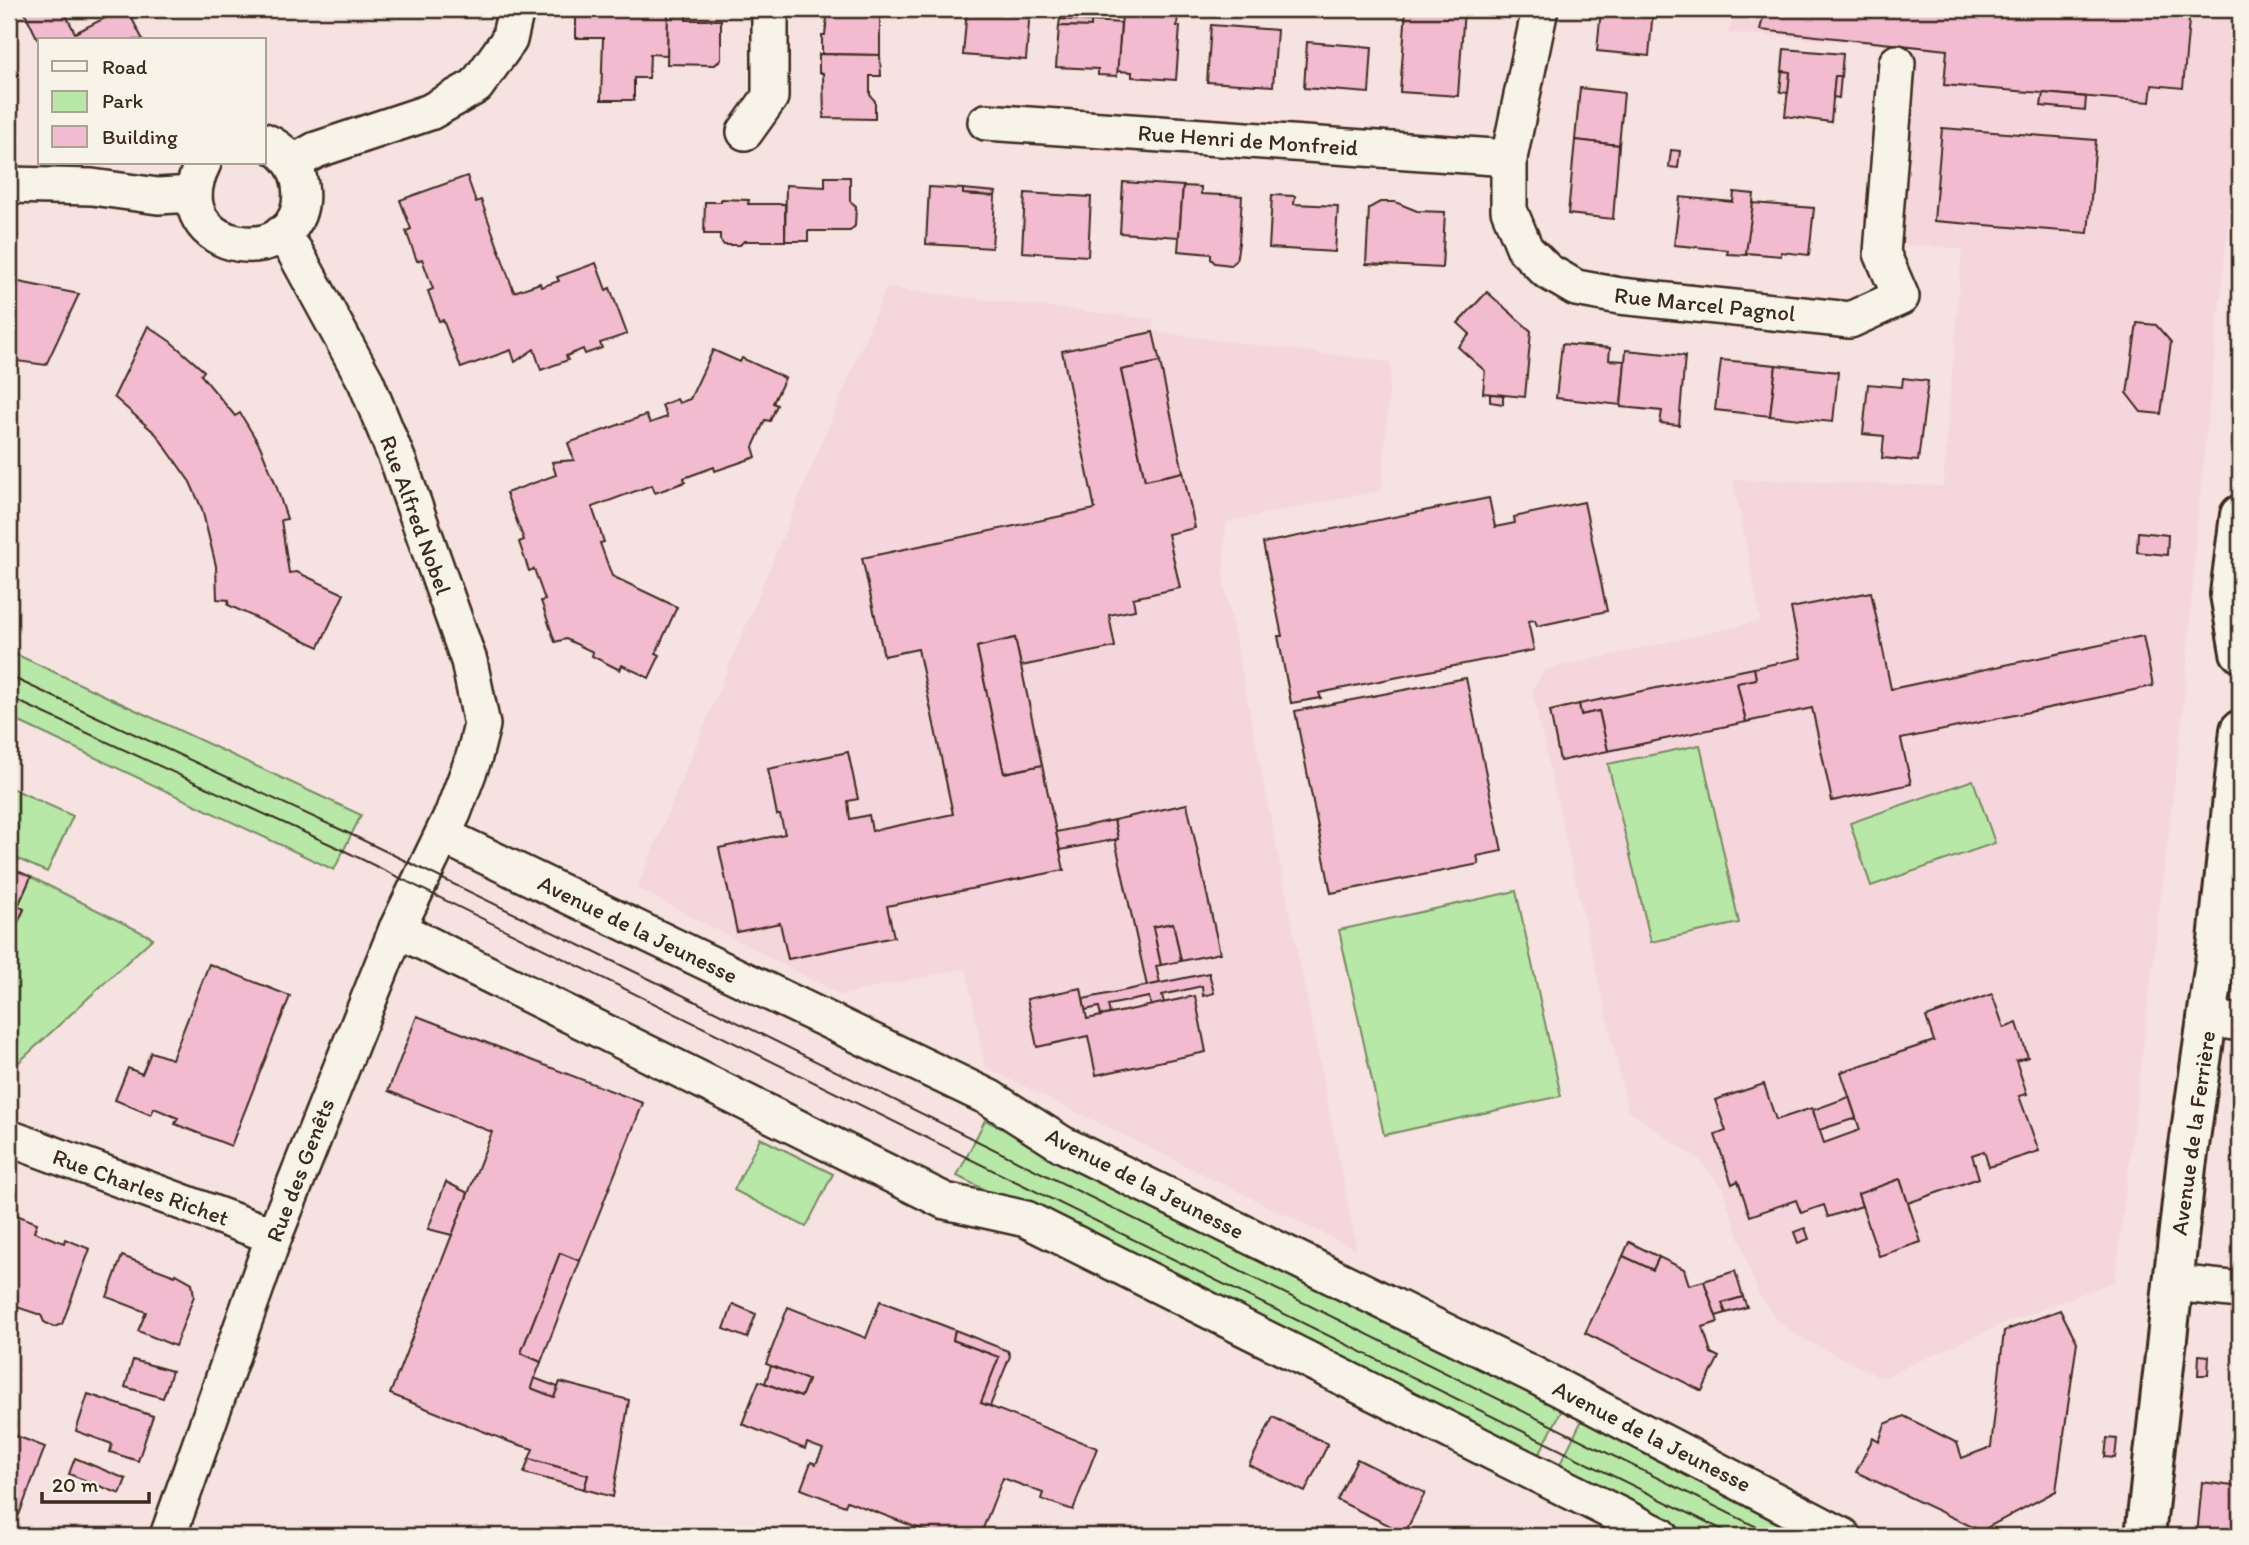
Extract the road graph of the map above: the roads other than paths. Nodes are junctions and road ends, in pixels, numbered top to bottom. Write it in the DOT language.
graph roads {
  1 [pos="516,9"];
  2 [pos="770,9"];
  3 [pos="1540,9"];
  4 [pos="1897,63"];
  5 [pos="986,122"];
  6 [pos="745,132"];
  7 [pos="266,142"];
  8 [pos="1509,158"];
  9 [pos="293,163"];
  10 [pos="199,178"];
  11 [pos="9,185"];
  12 [pos="281,234"];
  13 [pos="2240,515"];
  14 [pos="2240,652"];
  15 [pos="2240,730"];
  16 [pos="449,824"];
  17 [pos="397,929"];
  18 [pos="2224,1021"];
  19 [pos="9,1138"];
  20 [pos="274,1236"];
  21 [pos="2174,1283"];
  22 [pos="2240,1290"];
  23 [pos="168,1536"];
  24 [pos="1661,1536"];
  25 [pos="1843,1536"];
  26 [pos="2146,1536"];
  1 -- 9 [label="street"];
  2 -- 6 [label="street"];
  3 -- 8 [label="street, Rue Marcel Pagnol"];
  4 -- 8 [label="street, Rue Marcel Pagnol"];
  5 -- 8 [label="street, Rue Henri de Monfreid"];
  7 -- 9 [label="street"];
  9 -- 12 [label="street"];
  10 -- 11 [label="street"];
  10 -- 12 [label="street"];
  12 -- 16 [label="street, Rue Alfred Nobel"];
  13 -- 14 [label="street"];
  15 -- 18 [label="street, Avenue de la Ferrière"];
  16 -- 17 [label="street, Rue des Genêts"];
  16 -- 25 [label="street, Avenue de la Jeunesse"];
  17 -- 20 [label="street, Rue des Genêts"];
  17 -- 24 [label="street"];
  18 -- 21 [label="street, Avenue de la Ferrière"];
  19 -- 20 [label="street, Rue Charles Richet"];
  20 -- 23 [label="street, Rue des Genêts"];
  21 -- 22 [label="street"];
  21 -- 26 [label="street, Avenue de la Ferrière"];
}
